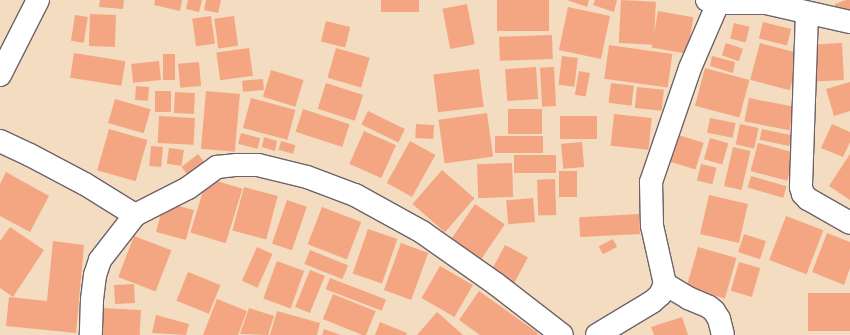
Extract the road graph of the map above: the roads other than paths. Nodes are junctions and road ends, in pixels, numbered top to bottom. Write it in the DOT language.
graph roads {
  1 [pos="38,0"];
  2 [pos="712,1"];
  3 [pos="772,2"];
  4 [pos="807,12"];
  5 [pos="850,22"];
  6 [pos="0,75"];
  7 [pos="0,141"];
  8 [pos="135,215"];
  9 [pos="850,223"];
  10 [pos="665,284"];
  11 [pos="91,335"];
  12 [pos="562,335"];
  13 [pos="597,335"];
  14 [pos="722,335"];
  1 -- 6 [label="street"];
  2 -- 3 [label="street"];
  2 -- 10 [label="street"];
  3 -- 4 [label="street"];
  4 -- 5 [label="street"];
  4 -- 9 [label="street"];
  7 -- 8 [label="street"];
  8 -- 11 [label="street"];
  8 -- 12 [label="street"];
  10 -- 13 [label="street"];
  10 -- 14 [label="street"];
}
